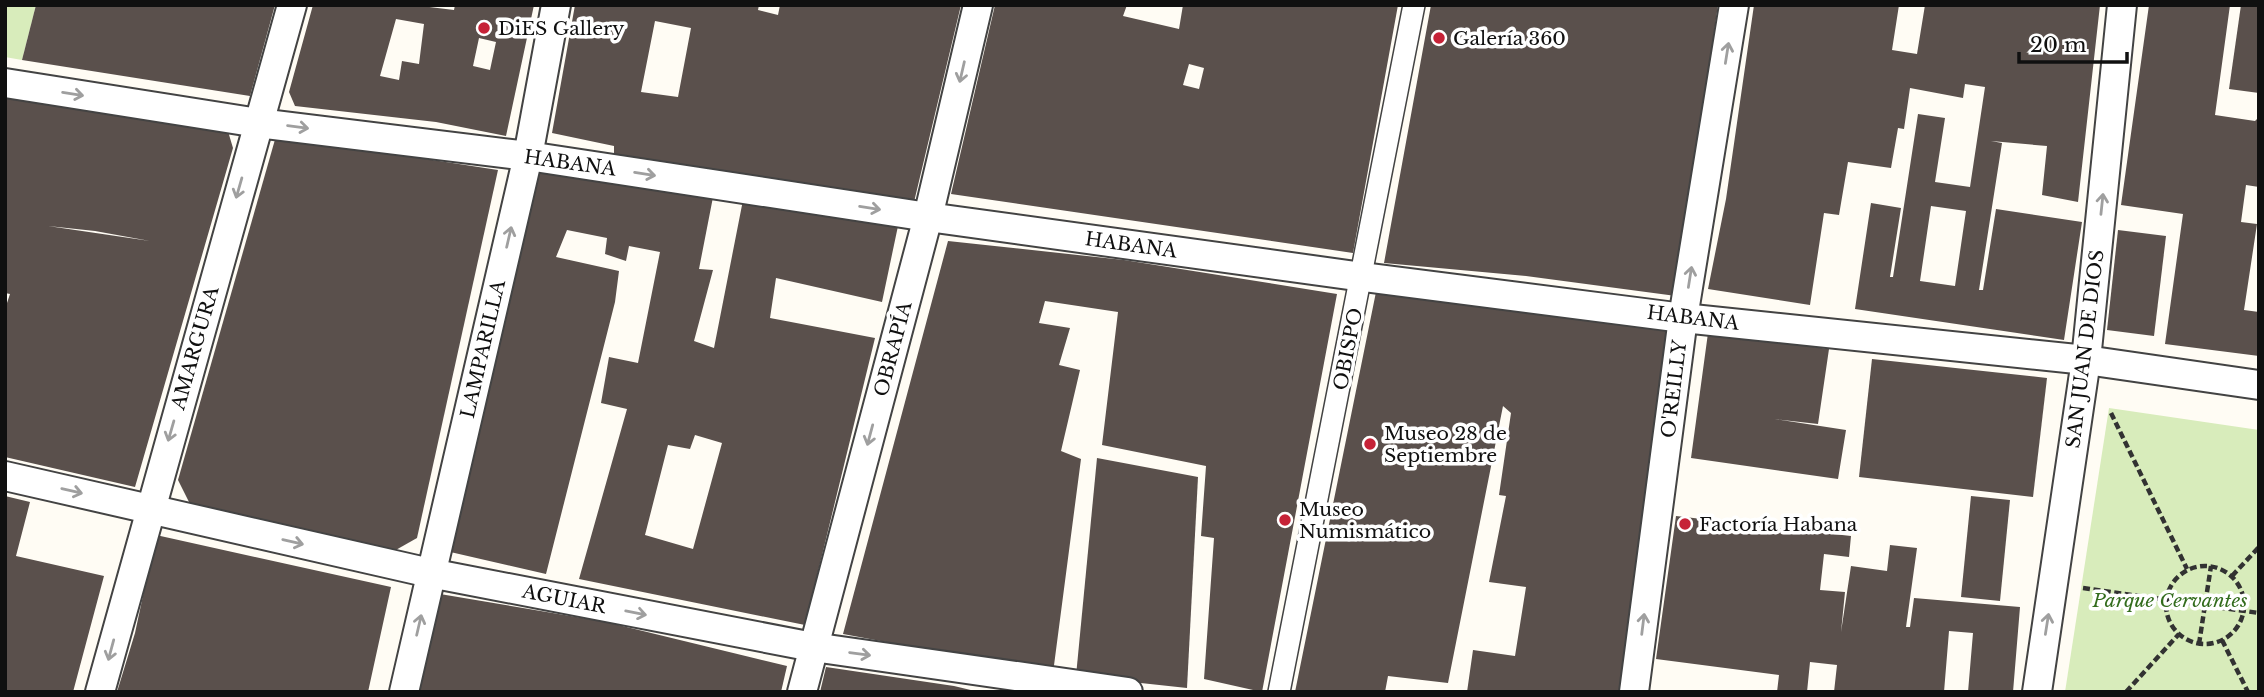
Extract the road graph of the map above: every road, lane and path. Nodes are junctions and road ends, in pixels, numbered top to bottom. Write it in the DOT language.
graph roads {
  1 [pos="292,5"];
  2 [pos="556,5"];
  3 [pos="978,5"];
  4 [pos="1414,5"];
  5 [pos="1734,5"];
  6 [pos="2122,5"];
  7 [pos="5,83"];
  8 [pos="258,122"];
  9 [pos="528,156"];
  10 [pos="928,217"];
  11 [pos="1363,277"];
  12 [pos="1684,318"];
  13 [pos="2086,360"];
  14 [pos="2259,385"];
  15 [pos="2110,410"];
  16 [pos="5,475"];
  17 [pos="149,509"];
  18 [pos="2259,547"];
  19 [pos="2211,566"];
  20 [pos="2188,569"];
  21 [pos="430,573"];
  22 [pos="2232,576"];
  23 [pos="2053,584"];
  24 [pos="2166,600"];
  25 [pos="2205,606"];
  26 [pos="2244,611"];
  27 [pos="2259,613"];
  28 [pos="2179,634"];
  29 [pos="2222,640"];
  30 [pos="2199,644"];
  31 [pos="813,647"];
  32 [pos="100,692"];
  33 [pos="404,692"];
  34 [pos="802,692"];
  35 [pos="1128,692"];
  36 [pos="1279,692"];
  37 [pos="1634,692"];
  38 [pos="2037,692"];
  39 [pos="2126,692"];
  40 [pos="2248,692"];
  1 -- 8 [label="street, AMARGURA"];
  2 -- 9 [label="street, LAMPARILLA"];
  3 -- 10 [label="street, OBRAPÍA, one-way"];
  4 -- 11 [label="street, OBISPO"];
  12 -- 5 [label="street, O'REILLY, one-way"];
  13 -- 6 [label="street, SAN JUAN DE DIOS, one-way"];
  7 -- 8 [label="street, HABANA, one-way"];
  8 -- 9 [label="street, HABANA, one-way"];
  8 -- 17 [label="street, AMARGURA, one-way"];
  9 -- 10 [label="street, HABANA, one-way"];
  21 -- 9 [label="street, LAMPARILLA, one-way"];
  10 -- 11 [label="street, HABANA"];
  10 -- 31 [label="street, OBRAPÍA, one-way"];
  11 -- 12 [label="street, HABANA"];
  11 -- 36 [label="street, OBISPO"];
  12 -- 13 [label="street, HABANA"];
  37 -- 12 [label="street, O'REILLY, one-way"];
  13 -- 14 [label="street, HABANA"];
  13 -- 23 [label="street, SAN JUAN DE DIOS"];
  15 -- 20 [label="path"];
  16 -- 17 [label="street, AGUIAR, one-way"];
  17 -- 21 [label="street, AGUIAR, one-way"];
  17 -- 32 [label="street, AMARGURA, one-way"];
  18 -- 22 [label="path"];
  19 -- 20 [label="path"];
  19 -- 22 [label="path"];
  19 -- 25 [label="path"];
  20 -- 24 [label="path"];
  21 -- 31 [label="street, AGUIAR, one-way"];
  33 -- 21 [label="street, LAMPARILLA, one-way"];
  22 -- 26 [label="path"];
  23 -- 24 [label="path"];
  38 -- 23 [label="street, SAN JUAN DE DIOS, one-way"];
  24 -- 25 [label="path"];
  24 -- 28 [label="path"];
  25 -- 26 [label="path"];
  25 -- 30 [label="path"];
  26 -- 27 [label="path"];
  26 -- 29 [label="path"];
  28 -- 30 [label="path"];
  28 -- 39 [label="path"];
  29 -- 30 [label="path"];
  29 -- 40 [label="path"];
  31 -- 34 [label="street, OBRAPÍA"];
  31 -- 35 [label="street, AGUIAR, one-way"];
}
